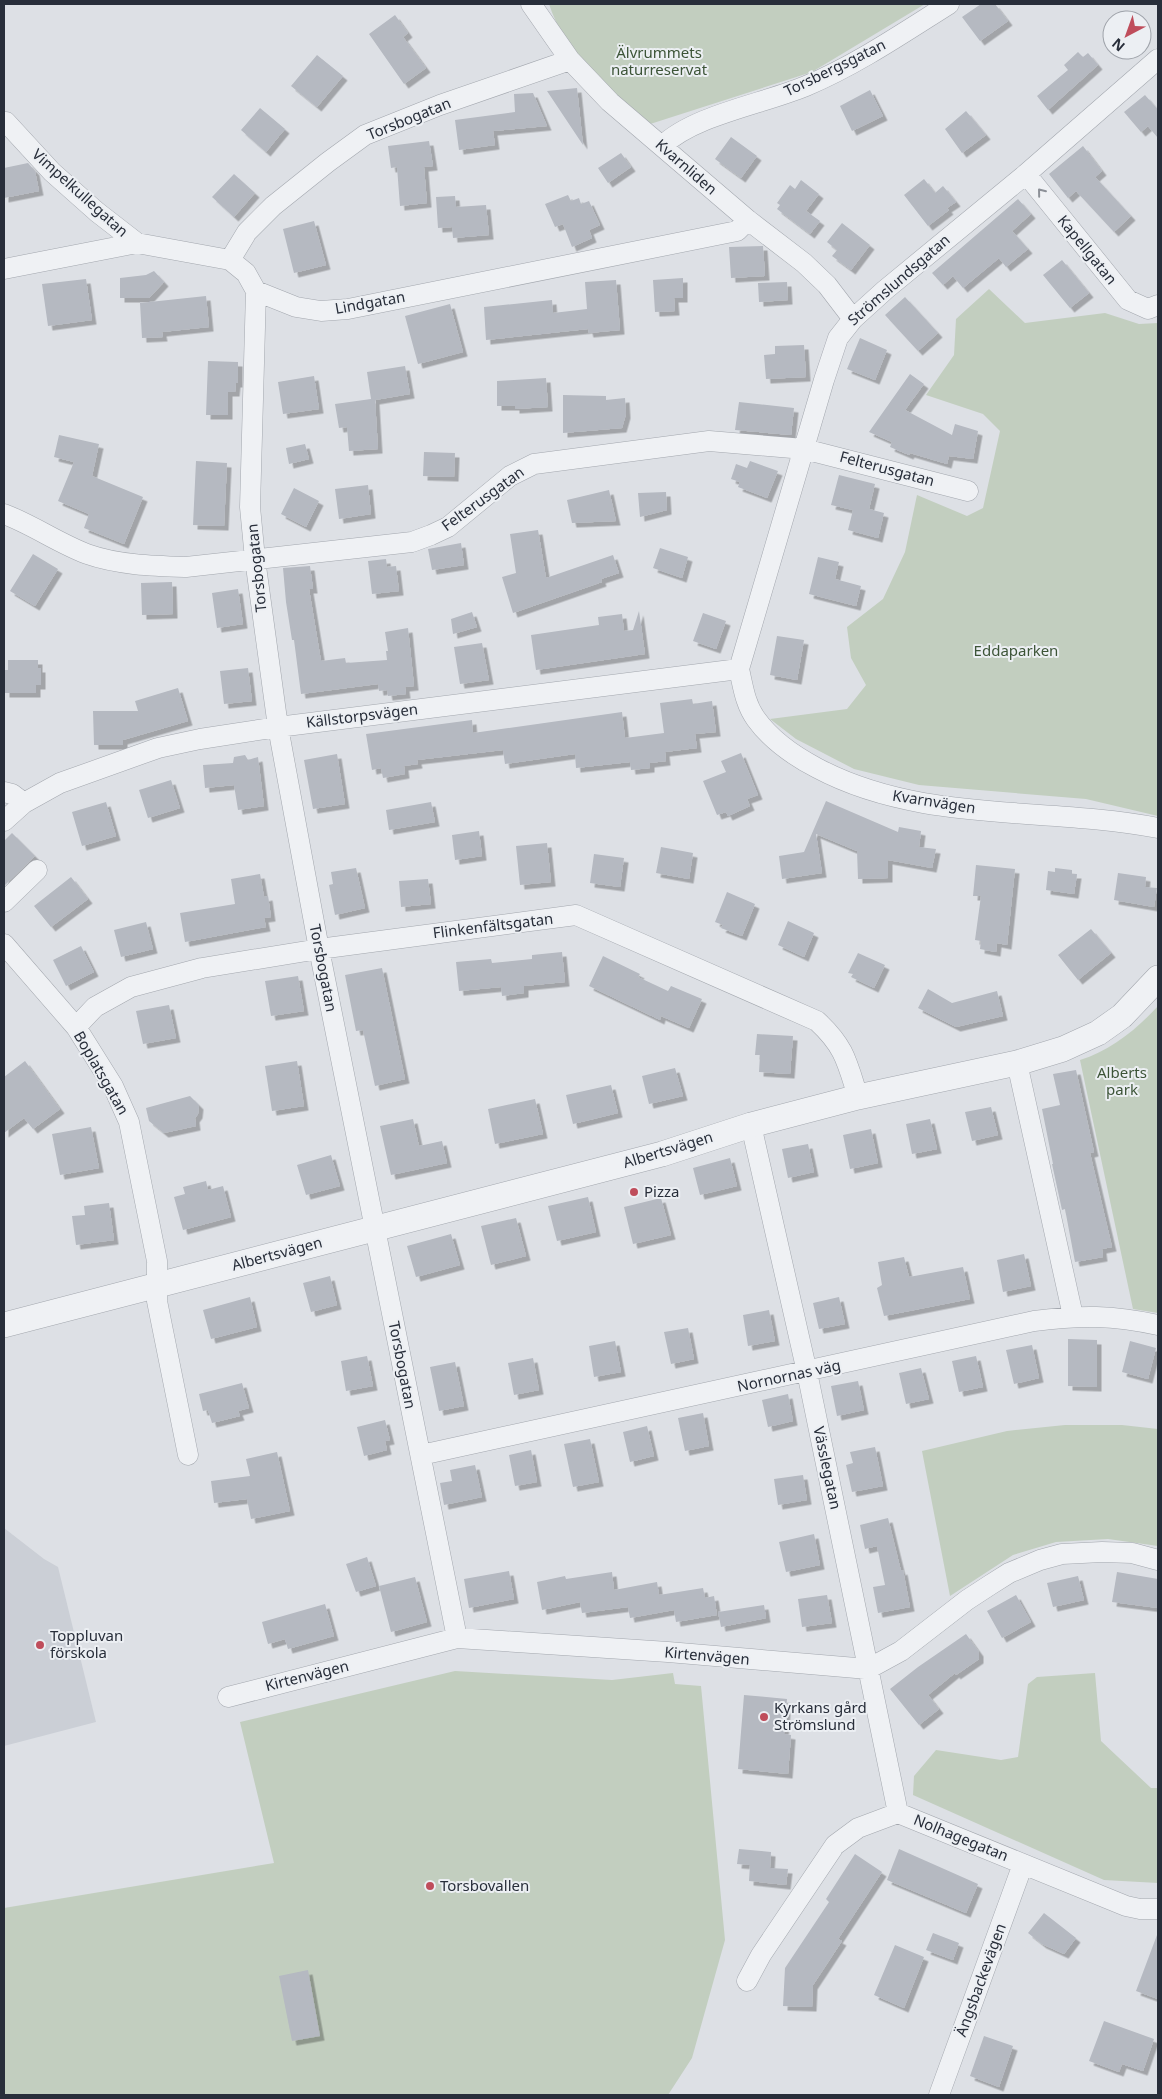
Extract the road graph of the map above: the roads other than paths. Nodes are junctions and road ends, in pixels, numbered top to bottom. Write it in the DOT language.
graph roads {
  1 [pos="531,4"];
  2 [pos="949,4"];
  3 [pos="1158,59"];
  4 [pos="570,60"];
  5 [pos="4,122"];
  6 [pos="662,146"];
  7 [pos="1026,174"];
  8 [pos="748,220"];
  9 [pos="137,243"];
  10 [pos="230,260"];
  11 [pos="4,269"];
  12 [pos="256,291"];
  13 [pos="1158,305"];
  14 [pos="853,319"];
  15 [pos="804,449"];
  16 [pos="968,491"];
  17 [pos="4,514"];
  18 [pos="254,560"];
  19 [pos="738,669"];
  20 [pos="278,727"];
  21 [pos="4,792"];
  22 [pos="24,803"];
  23 [pos="4,821"];
  24 [pos="1158,828"];
  25 [pos="37,870"];
  26 [pos="4,902"];
  27 [pos="4,944"];
  28 [pos="319,949"];
  29 [pos="1158,978"];
  30 [pos="76,1027"];
  31 [pos="1018,1063"];
  32 [pos="858,1097"];
  33 [pos="751,1124"];
  34 [pos="375,1228"];
  35 [pos="157,1285"];
  36 [pos="1073,1316"];
  37 [pos="4,1325"];
  38 [pos="1158,1325"];
  39 [pos="807,1372"];
  40 [pos="188,1455"];
  41 [pos="421,1455"];
  42 [pos="1158,1560"];
  43 [pos="457,1638"];
  44 [pos="868,1669"];
  45 [pos="228,1697"];
  46 [pos="898,1812"];
  47 [pos="1023,1864"];
  48 [pos="1158,1908"];
  49 [pos="747,1981"];
  50 [pos="939,2095"];
  1 -- 4 [label="street, Kvarnliden"];
  2 -- 6 [label="street, Torsbergsgatan"];
  3 -- 7 [label="street, Strömslundsgatan"];
  4 -- 6 [label="street, Kvarnliden"];
  4 -- 10 [label="street, Torsbogatan"];
  5 -- 9 [label="street, Vimpelkullegatan"];
  6 -- 8 [label="street, Kvarnliden"];
  13 -- 7 [label="street, Kapellgatan, one-way"];
  7 -- 14 [label="street, Strömslundsgatan"];
  8 -- 12 [label="street, Lindgatan"];
  8 -- 14 [label="street, Kvarnliden"];
  9 -- 10 [label="street"];
  9 -- 11 [label="street"];
  10 -- 12 [label="street"];
  12 -- 18 [label="street, Torsbogatan"];
  14 -- 15 [label="street, Strömslundsgatan"];
  15 -- 16 [label="street, Felterusgatan"];
  15 -- 18 [label="street, Felterusgatan"];
  15 -- 19 [label="street, Strömslundsgatan"];
  17 -- 18 [label="street, Felterusgatan"];
  18 -- 20 [label="street, Torsbogatan"];
  19 -- 20 [label="street, Källstorpsvägen"];
  19 -- 24 [label="street, Kvarnvägen"];
  20 -- 22 [label="street, Källstorpsvägen"];
  20 -- 28 [label="street, Torsbogatan"];
  21 -- 22 [label="street"];
  22 -- 23 [label="street, Källstorpsvägen"];
  25 -- 26 [label="street"];
  27 -- 30 [label="street, Boplatsgatan"];
  28 -- 30 [label="street, Flinkenfältsgatan"];
  28 -- 32 [label="street, Flinkenfältsgatan"];
  28 -- 34 [label="street, Torsbogatan"];
  29 -- 31 [label="street, Albertsvägen"];
  30 -- 35 [label="street, Boplatsgatan"];
  31 -- 32 [label="street, Albertsvägen"];
  31 -- 36 [label="street"];
  32 -- 33 [label="street, Albertsvägen"];
  33 -- 34 [label="street, Albertsvägen"];
  33 -- 39 [label="street, Vässlegatan"];
  34 -- 35 [label="street, Albertsvägen"];
  34 -- 41 [label="street, Torsbogatan"];
  35 -- 37 [label="street, Albertsvägen"];
  35 -- 40 [label="street"];
  36 -- 38 [label="street, Nornornas väg"];
  36 -- 39 [label="street, Nornornas väg"];
  39 -- 41 [label="street, Nornornas väg"];
  39 -- 44 [label="street, Vässlegatan"];
  41 -- 43 [label="street, Torsbogatan"];
  42 -- 44 [label="street"];
  43 -- 44 [label="street, Kirtenvägen"];
  43 -- 45 [label="street, Kirtenvägen"];
  44 -- 46 [label="street, Vässlegatan"];
  46 -- 47 [label="street, Nolhagegatan"];
  46 -- 49 [label="street, Nolhagegatan"];
  47 -- 48 [label="street, Nolhagegatan"];
  47 -- 50 [label="street, Ängsbackevägen"];
}
